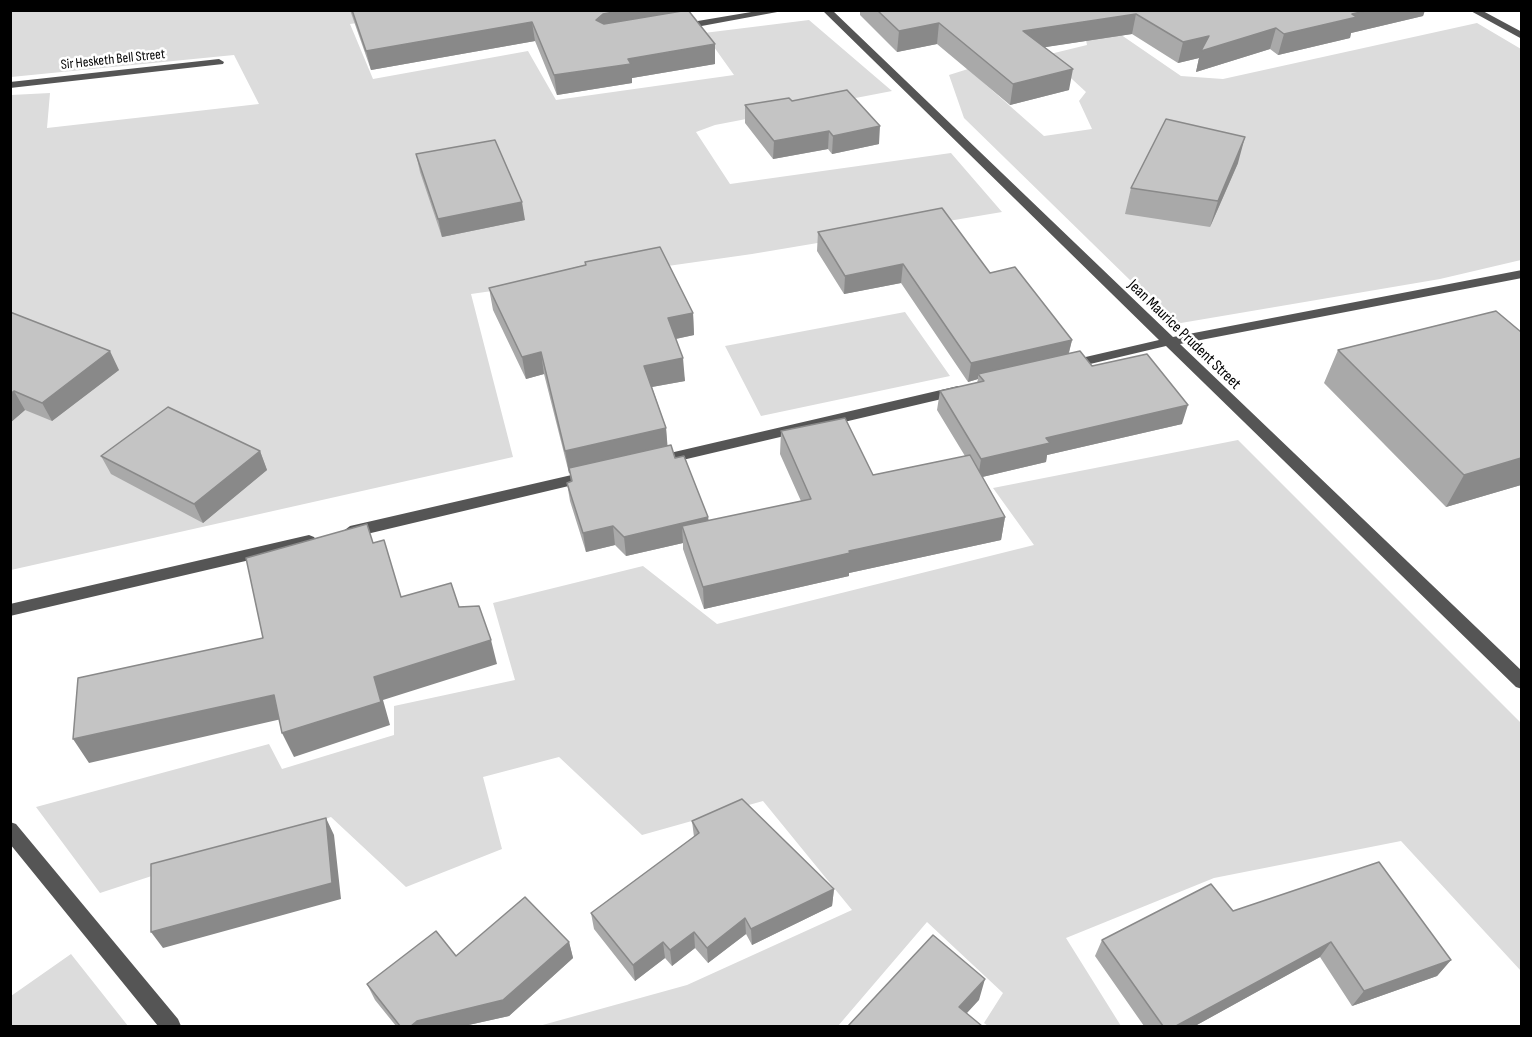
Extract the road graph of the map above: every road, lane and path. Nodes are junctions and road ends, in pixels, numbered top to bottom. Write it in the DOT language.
graph roads {
  1 [pos="783,10"];
  2 [pos="826,10"];
  3 [pos="1473,10"];
  4 [pos="672,28"];
  5 [pos="1521,36"];
  6 [pos="219,62"];
  7 [pos="10,85"];
  8 [pos="1521,274"];
  9 [pos="1167,342"];
  10 [pos="1051,369"];
  11 [pos="970,388"];
  12 [pos="647,463"];
  13 [pos="600,474"];
  14 [pos="10,610"];
  15 [pos="1521,682"];
  16 [pos="10,830"];
  17 [pos="171,1026"];
  1 -- 4 [label="street"];
  2 -- 9 [label="street, Jean Maurice Prudent Street"];
  3 -- 5 [label="street"];
  6 -- 7 [label="street, Sir Hesketh Bell Street"];
  8 -- 9 [label="street"];
  9 -- 10 [label="street"];
  9 -- 15 [label="street, Jean Maurice Prudent Street"];
  11 -- 12 [label="street"];
  13 -- 14 [label="street"];
  16 -- 17 [label="street"];
}
